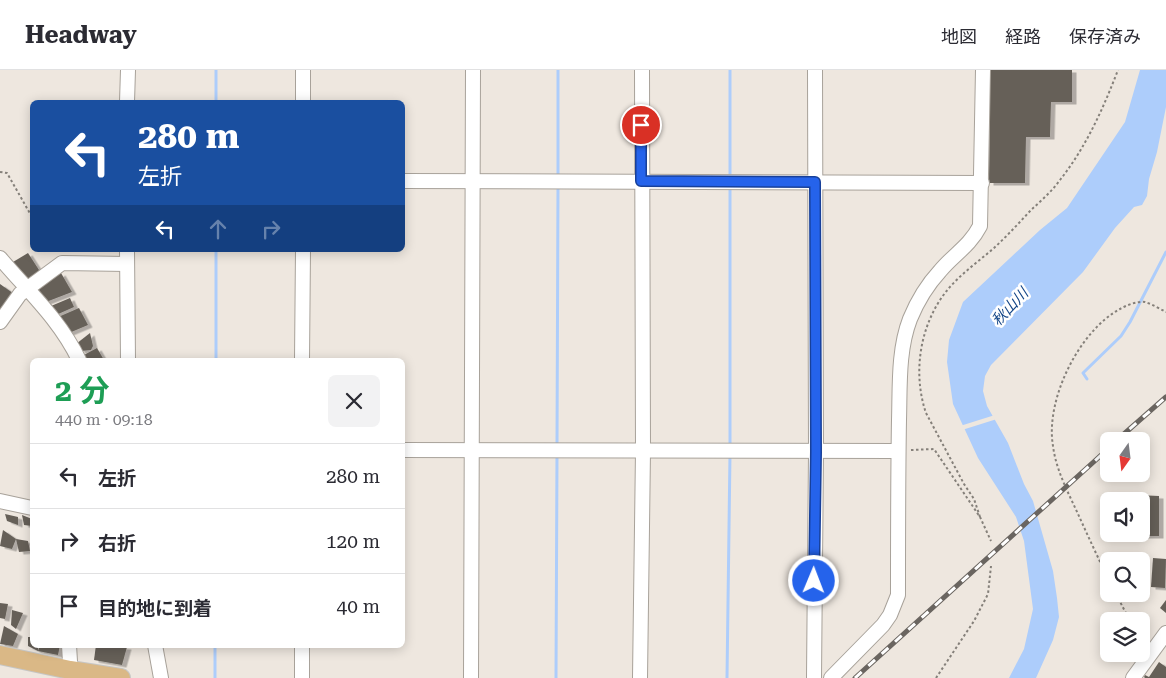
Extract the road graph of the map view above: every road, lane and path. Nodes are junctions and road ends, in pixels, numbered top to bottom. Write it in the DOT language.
graph roads {
  1 [pos="128,70"];
  2 [pos="303,70"];
  3 [pos="473,70"];
  4 [pos="642,70"];
  5 [pos="815,70"];
  6 [pos="983,70"];
  7 [pos="1118,70"];
  8 [pos="127,100"];
  9 [pos="303,100"];
  10 [pos="0,172"];
  11 [pos="405,181"];
  12 [pos="473,181"];
  13 [pos="641,181"];
  14 [pos="815,182"];
  15 [pos="982,183"];
  16 [pos="30,214"];
  17 [pos="127,252"];
  18 [pos="303,252"];
  19 [pos="0,258"];
  20 [pos="127,264"];
  21 [pos="26,289"];
  22 [pos="1166,312"];
  23 [pos="0,322"];
  24 [pos="78,358"];
  25 [pos="128,358"];
  26 [pos="302,358"];
  27 [pos="405,450"];
  28 [pos="472,450"];
  29 [pos="643,451"];
  30 [pos="898,451"];
  31 [pos="816,452"];
  32 [pos="0,502"];
  33 [pos="30,508"];
  34 [pos="980,517"];
  35 [pos="991,541"];
  36 [pos="1100,561"];
  37 [pos="991,566"];
  38 [pos="1166,633"];
  39 [pos="69,648"];
  40 [pos="156,648"];
  41 [pos="302,648"];
  42 [pos="0,655"];
  43 [pos="71,674"];
  44 [pos="120,678"];
  45 [pos="161,678"];
  46 [pos="302,678"];
  47 [pos="471,678"];
  48 [pos="640,678"];
  49 [pos="814,678"];
  50 [pos="831,678"];
  51 [pos="936,678"];
  52 [pos="1132,678"];
  1 -- 8 [label="street"];
  2 -- 9 [label="street"];
  3 -- 12 [label="street"];
  4 -- 13 [label="street"];
  5 -- 14 [label="street"];
  6 -- 15 [label="street"];
  7 -- 34 [label="path"];
  10 -- 16 [label="path"];
  11 -- 12 [label="street"];
  12 -- 13 [label="street"];
  12 -- 28 [label="street"];
  13 -- 14 [label="street"];
  13 -- 29 [label="street"];
  14 -- 15 [label="street"];
  14 -- 31 [label="street"];
  15 -- 30 [label="street"];
  17 -- 20 [label="street"];
  18 -- 26 [label="street"];
  19 -- 21 [label="street"];
  20 -- 21 [label="street"];
  20 -- 25 [label="street"];
  21 -- 23 [label="street"];
  21 -- 24 [label="street"];
  22 -- 36 [label="path"];
  27 -- 28 [label="street"];
  28 -- 29 [label="street"];
  28 -- 47 [label="street"];
  29 -- 31 [label="street"];
  29 -- 48 [label="street"];
  30 -- 31 [label="street"];
  30 -- 34 [label="path"];
  30 -- 50 [label="street"];
  31 -- 49 [label="street"];
  32 -- 33 [label="street"];
  34 -- 35 [label="path"];
  37 -- 51 [label="path"];
  38 -- 52 [label="street"];
  39 -- 43 [label="street"];
  40 -- 45 [label="street"];
  41 -- 46 [label="street"];
  42 -- 43 [label="main road"];
  43 -- 44 [label="main road"];
}
